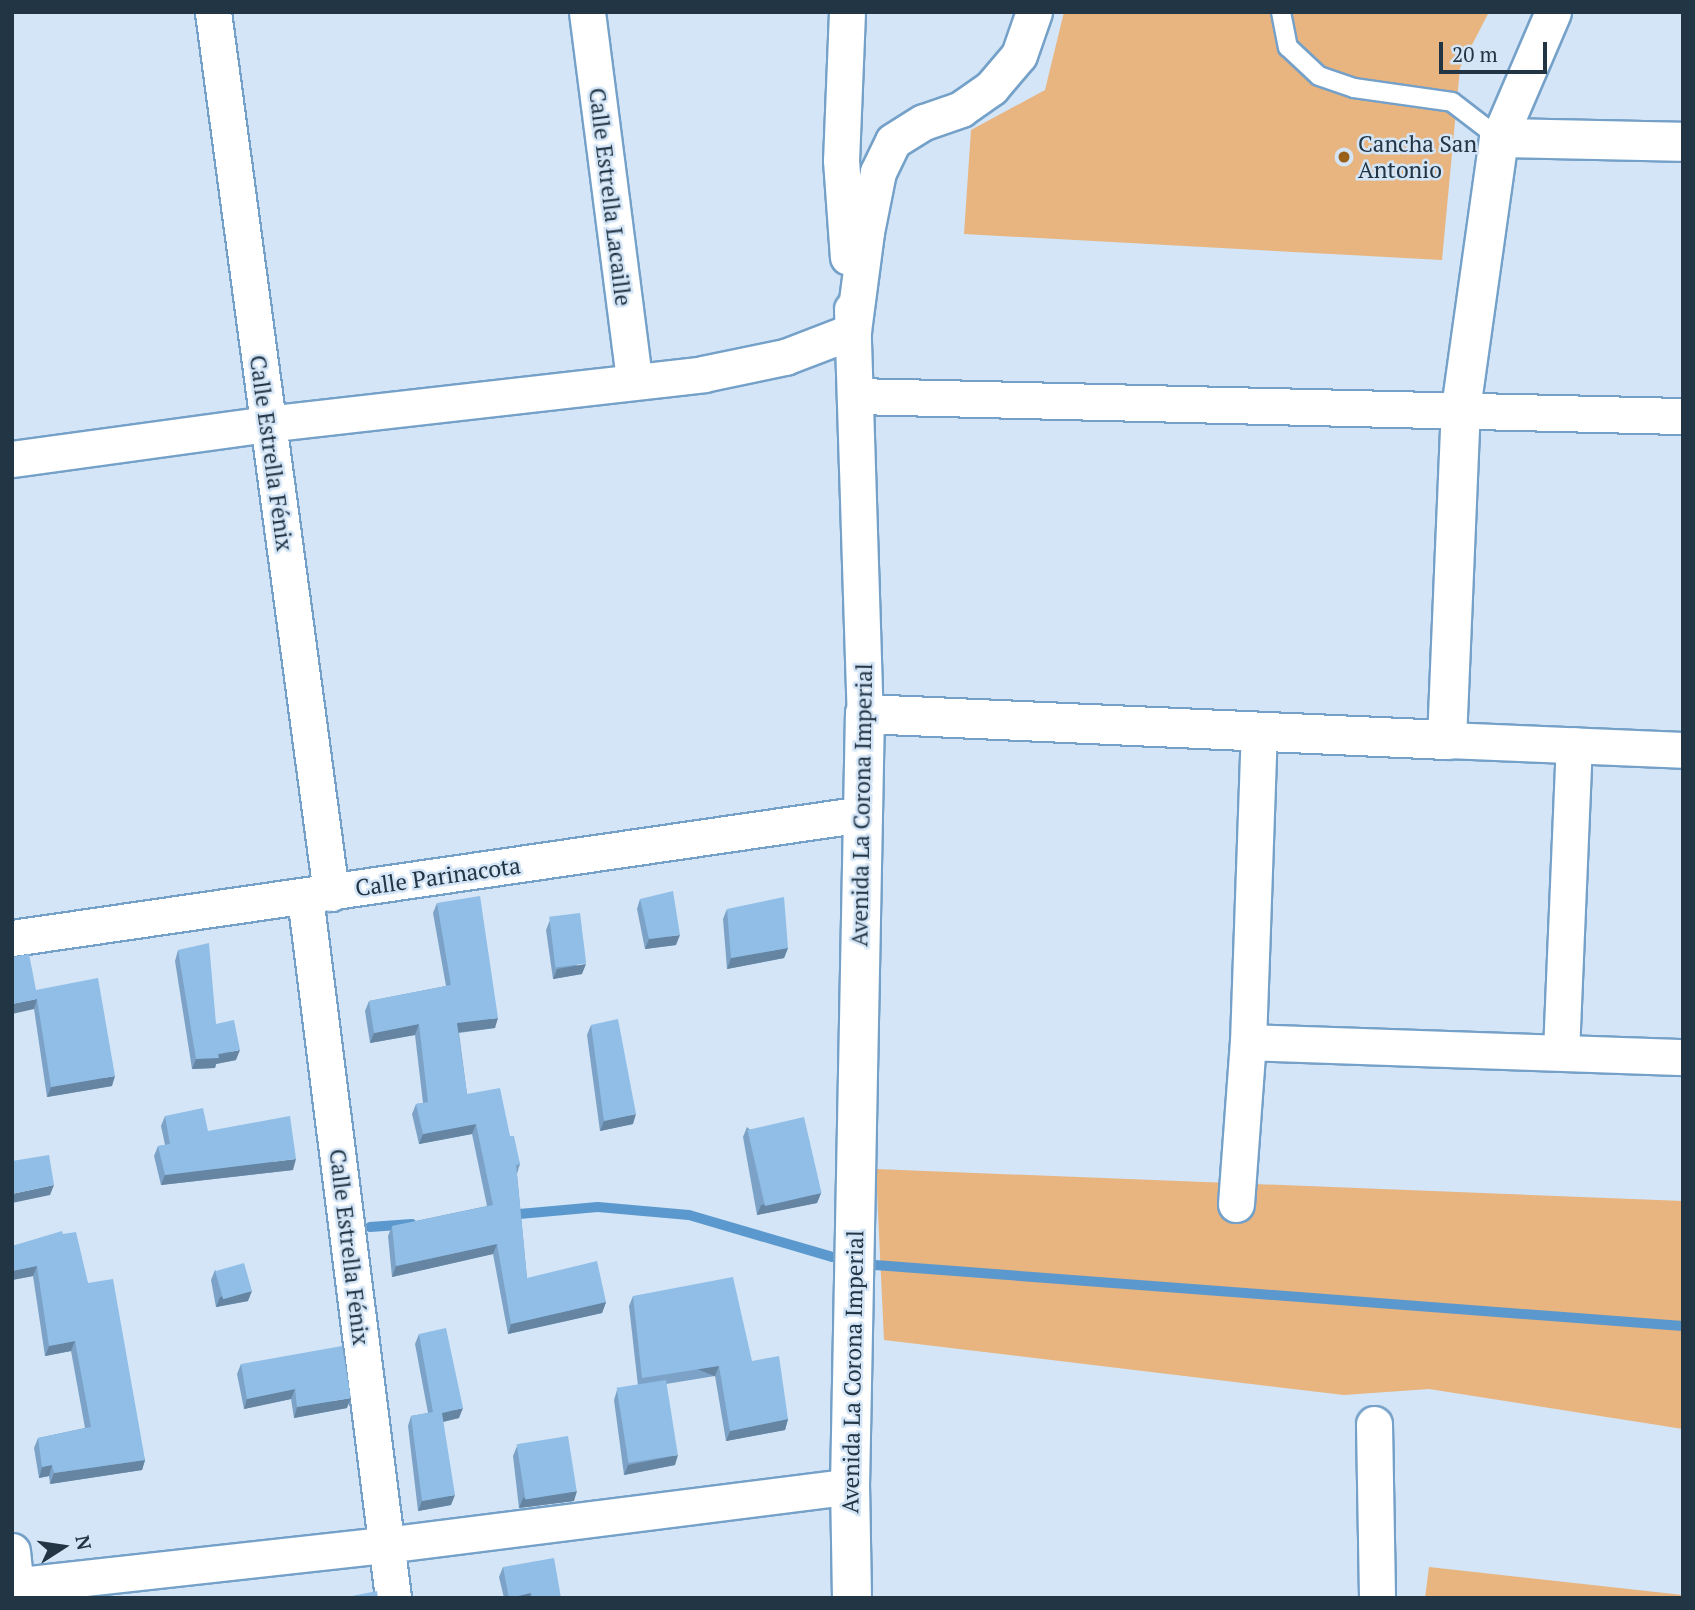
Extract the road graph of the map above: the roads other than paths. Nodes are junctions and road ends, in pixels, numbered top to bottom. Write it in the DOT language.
graph roads {
  1 [pos="213,12"];
  2 [pos="587,12"];
  3 [pos="847,12"];
  4 [pos="1034,12"];
  5 [pos="1281,12"];
  6 [pos="1553,12"];
  7 [pos="1499,138"];
  8 [pos="1683,142"];
  9 [pos="853,331"];
  10 [pos="634,381"];
  11 [pos="856,396"];
  12 [pos="1461,409"];
  13 [pos="1683,416"];
  14 [pos="267,424"];
  15 [pos="12,460"];
  16 [pos="865,714"];
  17 [pos="1259,733"];
  18 [pos="1447,740"];
  19 [pos="1574,746"];
  20 [pos="1683,750"];
  21 [pos="863,814"];
  22 [pos="318,895"];
  23 [pos="12,938"];
  24 [pos="1248,1042"];
  25 [pos="1561,1052"];
  26 [pos="1683,1057"];
  27 [pos="1236,1204"];
  28 [pos="1374,1424"];
  29 [pos="850,1486"];
  30 [pos="386,1545"];
  31 [pos="12,1551"];
  32 [pos="15,1590"];
  33 [pos="393,1598"];
  34 [pos="852,1598"];
  35 [pos="1377,1598"];
  1 -- 14 [label="street, Calle Estrella Fénix"];
  2 -- 10 [label="street, Calle Estrella Lacaille"];
  3 -- 9 [label="street, Avenida La Corona Imperial"];
  4 -- 9 [label="street"];
  5 -- 7 [label="lane"];
  6 -- 7 [label="street"];
  7 -- 8 [label="street"];
  7 -- 12 [label="street"];
  9 -- 10 [label="street"];
  9 -- 11 [label="street, Avenida La Corona Imperial"];
  10 -- 14 [label="street"];
  11 -- 12 [label="street"];
  11 -- 16 [label="street, Avenida La Corona Imperial"];
  12 -- 13 [label="street"];
  12 -- 18 [label="street"];
  14 -- 15 [label="street"];
  14 -- 22 [label="street, Calle Estrella Fénix"];
  16 -- 17 [label="street"];
  16 -- 21 [label="street, Avenida La Corona Imperial"];
  17 -- 18 [label="street"];
  17 -- 24 [label="street"];
  18 -- 19 [label="street"];
  19 -- 20 [label="street"];
  19 -- 25 [label="street"];
  21 -- 22 [label="street, Calle Parinacota"];
  21 -- 29 [label="street, Avenida La Corona Imperial"];
  22 -- 23 [label="street, Calle Parinacota"];
  22 -- 30 [label="street, Calle Estrella Fénix"];
  24 -- 25 [label="street"];
  24 -- 27 [label="street"];
  25 -- 26 [label="street"];
  28 -- 35 [label="street"];
  29 -- 30 [label="street"];
  29 -- 34 [label="street, Avenida La Corona Imperial"];
  30 -- 32 [label="street"];
  30 -- 33 [label="street, Calle Estrella Fénix"];
  31 -- 32 [label="street"];
}
